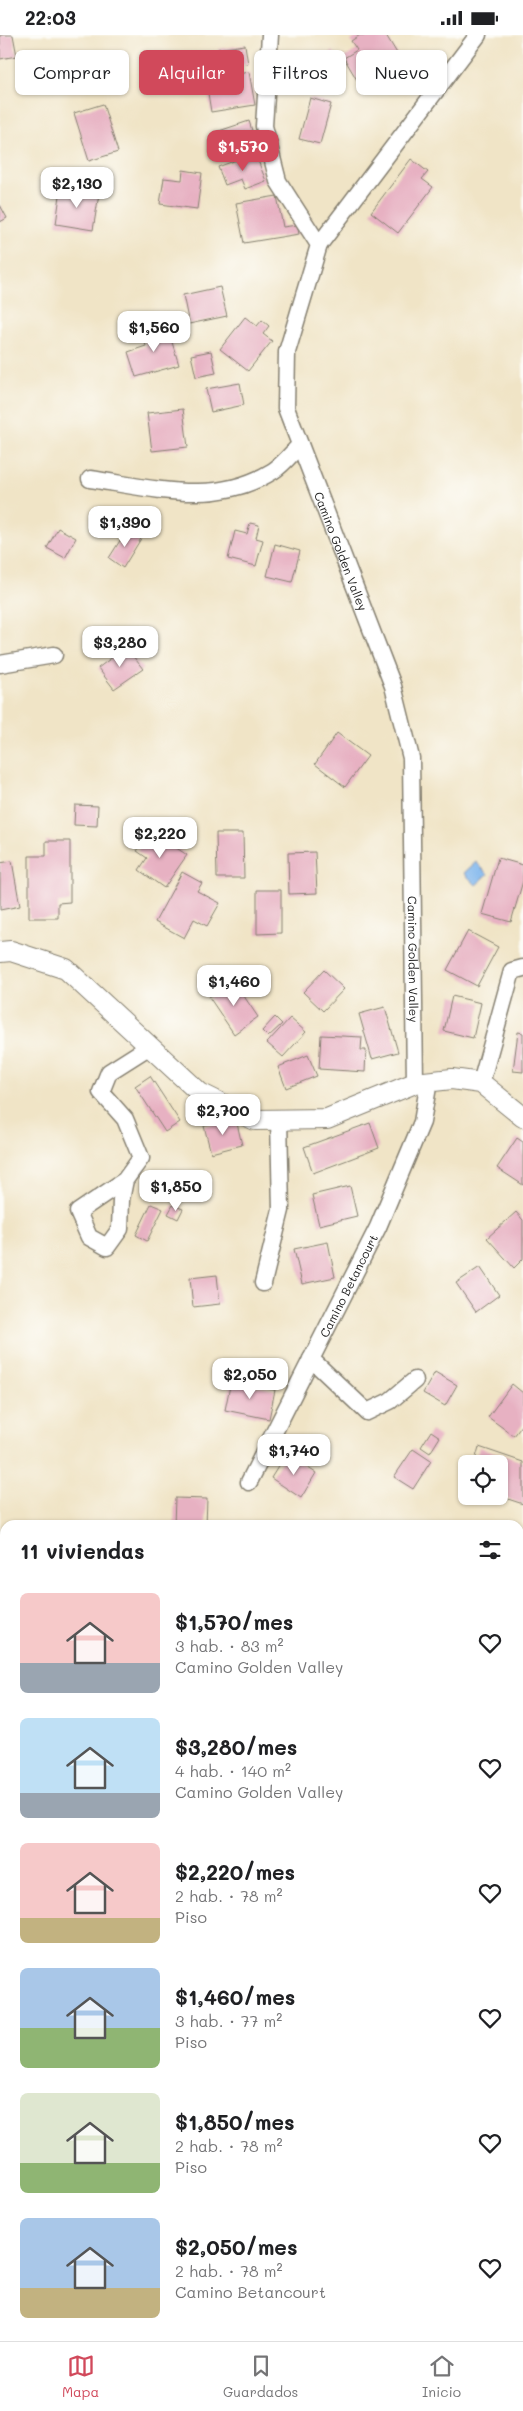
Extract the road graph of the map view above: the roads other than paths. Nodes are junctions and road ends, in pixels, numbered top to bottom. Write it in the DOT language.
graph roads {
  1 [pos="270,35"];
  2 [pos="478,35"];
  3 [pos="319,245"];
  4 [pos="300,445"];
  5 [pos="90,479"];
  6 [pos="54,655"];
  7 [pos="0,664"];
  8 [pos="0,952"];
  9 [pos="523,968"];
  10 [pos="150,1047"];
  11 [pos="422,1082"];
  12 [pos="481,1083"];
  13 [pos="523,1117"];
  14 [pos="279,1119"];
  15 [pos="125,1180"];
  16 [pos="263,1283"];
  17 [pos="311,1359"];
  18 [pos="415,1380"];
  19 [pos="249,1482"];
  1 -- 3 [label="street"];
  2 -- 3 [label="street"];
  3 -- 4 [label="street, Camino Golden Valley"];
  4 -- 5 [label="street"];
  4 -- 11 [label="street, Camino Golden Valley"];
  6 -- 7 [label="street"];
  8 -- 10 [label="street"];
  9 -- 12 [label="street"];
  10 -- 14 [label="street"];
  10 -- 15 [label="street"];
  11 -- 12 [label="street"];
  11 -- 14 [label="street"];
  11 -- 17 [label="street, Camino Betancourt"];
  12 -- 13 [label="street"];
  14 -- 16 [label="street"];
  17 -- 18 [label="street"];
  17 -- 19 [label="street, Camino Betancourt"];
}
